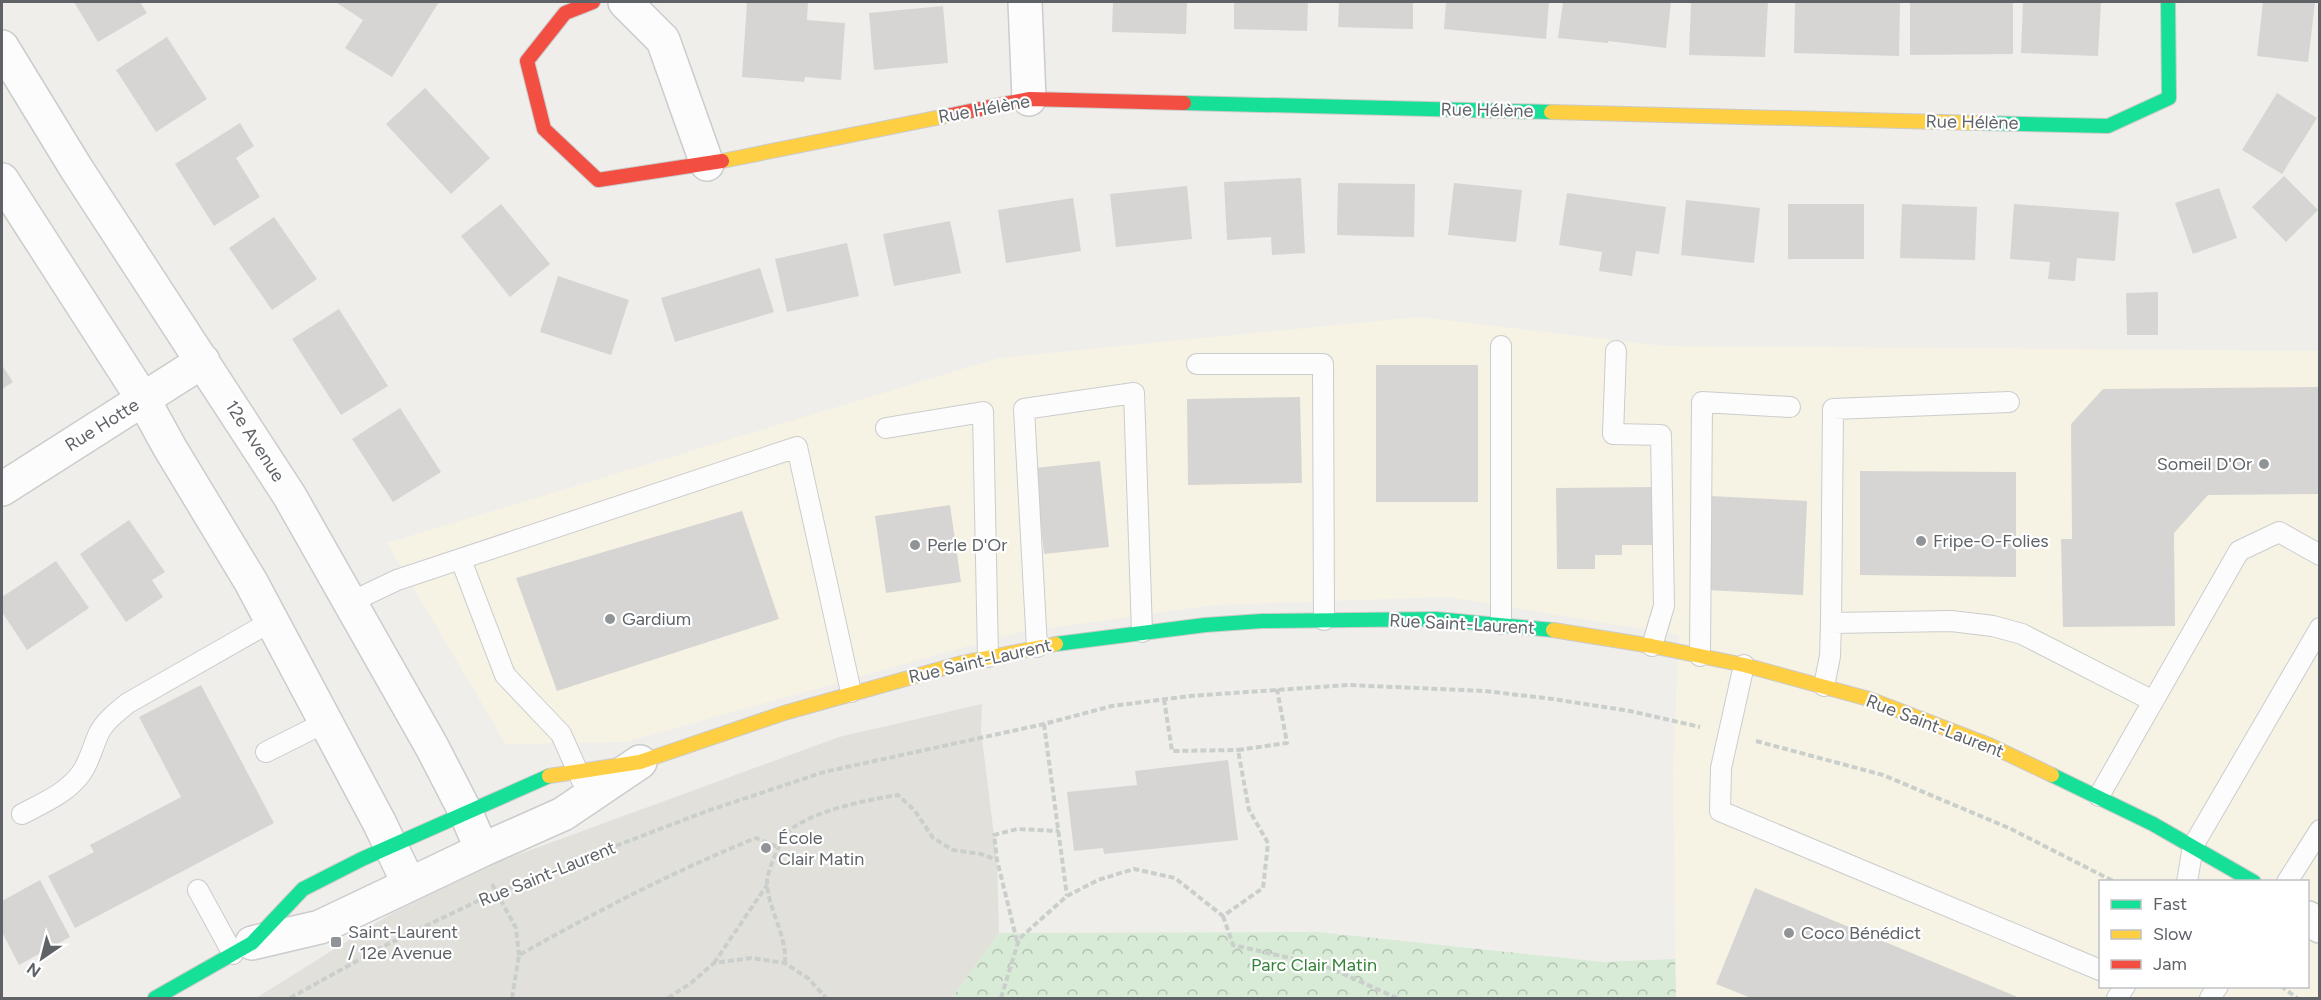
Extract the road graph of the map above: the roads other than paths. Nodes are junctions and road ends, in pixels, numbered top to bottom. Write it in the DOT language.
graph roads {
  1 [pos="594,2"];
  2 [pos="625,2"];
  3 [pos="1025,2"];
  4 [pos="2168,2"];
  5 [pos="2,47"];
  6 [pos="1029,99"];
  7 [pos="707,164"];
  8 [pos="2,180"];
  9 [pos="1501,346"];
  10 [pos="1616,351"];
  11 [pos="203,361"];
  12 [pos="1197,364"];
  13 [pos="143,399"];
  14 [pos="2009,402"];
  15 [pos="1790,407"];
  16 [pos="886,428"];
  17 [pos="2,489"];
  18 [pos="2319,555"];
  19 [pos="461,560"];
  20 [pos="351,602"];
  21 [pos="1324,620"];
  22 [pos="272,621"];
  23 [pos="1831,623"];
  24 [pos="1501,624"];
  25 [pos="2319,628"];
  26 [pos="1142,632"];
  27 [pos="1652,646"];
  28 [pos="1037,647"];
  29 [pos="1700,656"];
  30 [pos="988,657"];
  31 [pos="1744,665"];
  32 [pos="1824,686"];
  33 [pos="851,692"];
  34 [pos="2153,701"];
  35 [pos="326,722"];
  36 [pos="266,752"];
  37 [pos="640,762"];
  38 [pos="583,784"];
  39 [pos="2099,796"];
  40 [pos="466,813"];
  41 [pos="22,814"];
  42 [pos="2319,830"];
  43 [pos="391,845"];
  44 [pos="2193,846"];
  45 [pos="486,864"];
  46 [pos="2187,880"];
  47 [pos="2251,880"];
  48 [pos="2288,880"];
  49 [pos="409,884"];
  50 [pos="198,890"];
  51 [pos="243,948"];
  52 [pos="2099,970"];
  53 [pos="154,999"];
  1 -- 7 [label="street, Rue Hélène"];
  2 -- 7 [label="street"];
  3 -- 6 [label="street"];
  4 -- 6 [label="street, Rue Hélène"];
  5 -- 11 [label="street, 12e Avenue"];
  6 -- 7 [label="street, Rue Hélène"];
  8 -- 13 [label="street"];
  9 -- 24 [label="lane"];
  10 -- 27 [label="lane"];
  11 -- 13 [label="street, Rue Hotte"];
  11 -- 20 [label="street, 12e Avenue"];
  12 -- 21 [label="lane"];
  13 -- 17 [label="street, Rue Hotte"];
  13 -- 22 [label="street"];
  14 -- 23 [label="lane"];
  15 -- 29 [label="lane"];
  16 -- 30 [label="lane"];
  18 -- 34 [label="lane"];
  19 -- 20 [label="lane"];
  19 -- 33 [label="lane"];
  19 -- 38 [label="lane"];
  20 -- 40 [label="street, 12e Avenue"];
  21 -- 24 [label="street, Rue Saint-Laurent"];
  21 -- 26 [label="street, Rue Saint-Laurent"];
  22 -- 35 [label="street"];
  22 -- 41 [label="lane"];
  23 -- 32 [label="lane"];
  23 -- 34 [label="lane"];
  24 -- 27 [label="street, Rue Saint-Laurent"];
  25 -- 44 [label="lane"];
  26 -- 28 [label="street, Rue Saint-Laurent"];
  26 -- 28 [label="lane"];
  27 -- 29 [label="street, Rue Saint-Laurent"];
  28 -- 30 [label="street, Rue Saint-Laurent"];
  29 -- 31 [label="street, Rue Saint-Laurent"];
  30 -- 33 [label="street, Rue Saint-Laurent"];
  31 -- 32 [label="street, Rue Saint-Laurent"];
  31 -- 52 [label="lane"];
  32 -- 39 [label="street, Rue Saint-Laurent"];
  33 -- 37 [label="street, Rue Saint-Laurent"];
  34 -- 39 [label="lane"];
  35 -- 36 [label="lane"];
  35 -- 43 [label="street"];
  37 -- 38 [label="street, Rue Saint-Laurent"];
  38 -- 40 [label="street, Rue Saint-Laurent"];
  38 -- 45 [label="street, Rue Saint-Laurent"];
  39 -- 44 [label="street, Rue Saint-Laurent"];
  40 -- 43 [label="street, Rue Saint-Laurent"];
  40 -- 45 [label="street, 12e Avenue"];
  42 -- 48 [label="lane"];
  43 -- 49 [label="street"];
  43 -- 51 [label="street, Rue Saint-Laurent"];
  44 -- 46 [label="lane"];
  44 -- 47 [label="street, Rue Saint-Laurent"];
  45 -- 49 [label="street, Rue Saint-Laurent"];
  49 -- 51 [label="street, Rue Saint-Laurent"];
  50 -- 51 [label="lane"];
  51 -- 53 [label="street, Rue Saint-Laurent"];
}
